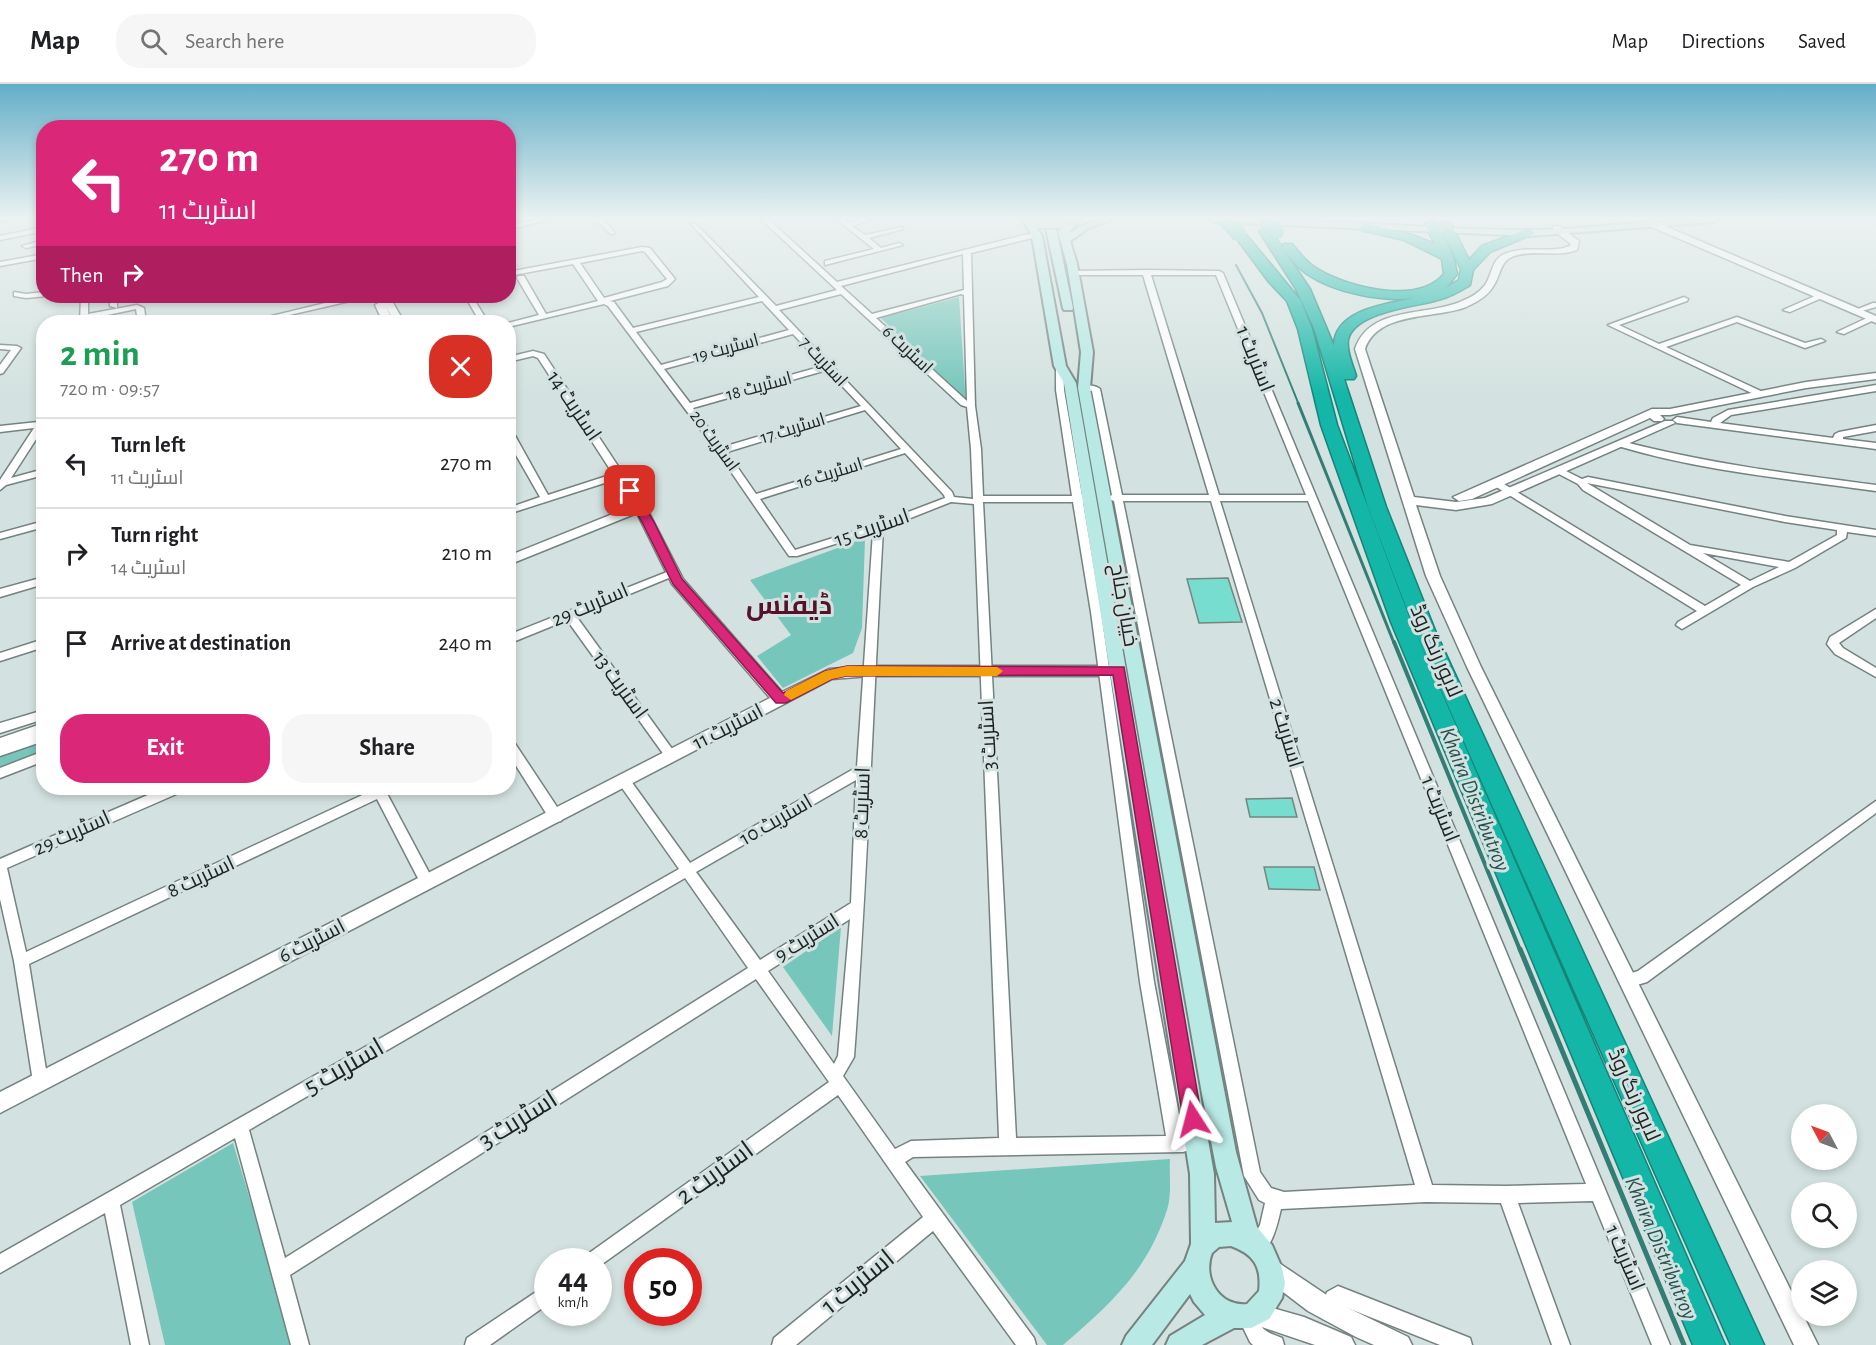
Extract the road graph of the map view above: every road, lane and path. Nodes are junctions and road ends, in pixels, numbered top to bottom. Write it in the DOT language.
graph roads {
  1 [pos="521,278"];
  2 [pos="586,278"];
  3 [pos="670,278"];
  4 [pos="744,278"];
  5 [pos="829,278"];
  6 [pos="876,278"];
  7 [pos="967,278"];
  8 [pos="1044,278"];
  9 [pos="1052,278"];
  10 [pos="1073,278"];
  11 [pos="1148,278"];
  12 [pos="1221,278"];
  13 [pos="1282,278"];
  14 [pos="1295,278"];
  15 [pos="1306,278"];
  16 [pos="1324,278"];
  17 [pos="1449,278"];
  18 [pos="1466,278"];
  19 [pos="1492,278"];
  20 [pos="1782,278"];
  21 [pos="840,288"];
  22 [pos="967,293"];
  23 [pos="17,294"];
  24 [pos="1817,294"];
  25 [pos="36,295"];
  26 [pos="763,298"];
  27 [pos="1684,299"];
  28 [pos="606,301"];
  29 [pos="114,303"];
  30 [pos="333,303"];
  31 [pos="1876,305"];
  32 [pos="114,306"];
  33 [pos="774,309"];
  34 [pos="1862,309"];
  35 [pos="1787,310"];
  36 [pos="103,315"];
  37 [pos="141,315"];
  38 [pos="281,315"];
  39 [pos="872,316"];
  40 [pos="544,317"];
  41 [pos="1875,318"];
  42 [pos="516,323"];
  43 [pos="632,331"];
  44 [pos="795,331"];
  45 [pos="1841,332"];
  46 [pos="1821,340"];
  47 [pos="532,341"];
  48 [pos="0,347"];
  49 [pos="1659,347"];
  50 [pos="1342,352"];
  51 [pos="531,354"];
  52 [pos="516,358"];
  53 [pos="1060,366"];
  54 [pos="829,367"];
  55 [pos="658,368"];
  56 [pos="0,371"];
  57 [pos="1876,378"];
  58 [pos="1077,386"];
  59 [pos="1876,388"];
  60 [pos="1760,394"];
  61 [pos="688,406"];
  62 [pos="971,406"];
  63 [pos="866,407"];
  64 [pos="1673,418"];
  65 [pos="36,424"];
  66 [pos="1714,426"];
  67 [pos="1876,428"];
  68 [pos="0,429"];
  69 [pos="36,432"];
  70 [pos="1838,442"];
  71 [pos="1621,444"];
  72 [pos="516,446"];
  73 [pos="1876,446"];
  74 [pos="906,450"];
  75 [pos="721,451"];
  76 [pos="1560,471"];
  77 [pos="36,474"];
  78 [pos="619,475"];
  79 [pos="1581,482"];
  80 [pos="1496,483"];
  81 [pos="1,485"];
  82 [pos="1876,488"];
  83 [pos="1511,493"];
  84 [pos="1405,494"];
  85 [pos="754,498"];
  86 [pos="1215,498"];
  87 [pos="1311,498"];
  88 [pos="546,499"];
  89 [pos="950,499"];
  90 [pos="1098,499"];
  91 [pos="978,501"];
  92 [pos="640,507"];
  93 [pos="1377,507"];
  94 [pos="516,508"];
  95 [pos="36,526"];
  96 [pos="879,527"];
  97 [pos="1842,528"];
  98 [pos="1876,533"];
  99 [pos="0,536"];
  100 [pos="1685,547"];
  101 [pos="793,554"];
  102 [pos="516,558"];
  103 [pos="1791,566"];
  104 [pos="672,573"];
  105 [pos="36,582"];
  106 [pos="1749,585"];
  107 [pos="0,593"];
  108 [pos="1705,611"];
  109 [pos="1876,614"];
  110 [pos="568,615"];
  111 [pos="1682,625"];
  112 [pos="516,637"];
  113 [pos="36,646"];
  114 [pos="0,657"];
  115 [pos="870,670"];
  116 [pos="985,671"];
  117 [pos="1111,671"];
  118 [pos="1876,673"];
  119 [pos="781,700"];
  120 [pos="36,717"];
  121 [pos="36,723"];
  122 [pos="0,728"];
  123 [pos="36,732"];
  124 [pos="0,735"];
  125 [pos="36,739"];
  126 [pos="0,744"];
  127 [pos="0,751"];
  128 [pos="516,754"];
  129 [pos="671,756"];
  130 [pos="36,759"];
  131 [pos="863,770"];
  132 [pos="0,773"];
  133 [pos="624,781"];
  134 [pos="160,795"];
  135 [pos="369,795"];
  136 [pos="382,795"];
  137 [pos="1876,806"];
  138 [pos="556,817"];
  139 [pos="0,866"];
  140 [pos="688,870"];
  141 [pos="427,882"];
  142 [pos="858,906"];
  143 [pos="21,961"];
  144 [pos="757,969"];
  145 [pos="1627,981"];
  146 [pos="836,1079"];
  147 [pos="40,1082"];
  148 [pos="0,1103"];
  149 [pos="240,1127"];
  150 [pos="1186,1144"];
  151 [pos="1008,1146"];
  152 [pos="894,1159"];
  153 [pos="1598,1192"];
  154 [pos="1426,1193"];
  155 [pos="1506,1195"];
  156 [pos="1274,1199"];
  157 [pos="111,1201"];
  158 [pos="935,1219"];
  159 [pos="1254,1244"];
  160 [pos="610,1248"];
  161 [pos="1199,1256"];
  162 [pos="0,1264"];
  163 [pos="1270,1268"];
  164 [pos="279,1272"];
  165 [pos="534,1303"];
  166 [pos="1329,1313"];
  167 [pos="1245,1316"];
  168 [pos="140,1345"];
  169 [pos="300,1345"];
  170 [pos="474,1345"];
  171 [pos="781,1345"];
  172 [pos="1027,1345"];
  173 [pos="1135,1345"];
  174 [pos="1179,1345"];
  175 [pos="1275,1345"];
  176 [pos="1343,1345"];
  177 [pos="1400,1345"];
  178 [pos="1463,1345"];
  179 [pos="1561,1345"];
  180 [pos="1661,1345"];
  181 [pos="1709,1345"];
  182 [pos="1748,1345"];
  183 [pos="1806,1345"];
  1 -- 40 [label="street"];
  2 -- 28 [label="street, اسٹریٹ 20"];
  3 -- 28 [label="street"];
  4 -- 26 [label="street, اسٹریٹ 7"];
  5 -- 21 [label="street, اسٹریٹ 6"];
  6 -- 21 [label="street"];
  7 -- 22 [label="street, اسٹریٹ 3"];
  8 -- 53 [label="main road, خیبان جناح"];
  9 -- 58 [label="main road"];
  10 -- 58 [label="main road, خیبان جناح"];
  11 -- 86 [label="street, اسٹریٹ 2"];
  12 -- 87 [label="street, اسٹریٹ 1"];
  13 -- 181 [label="highway, لاہور رنگ روڈ"];
  14 -- 93 [label="highway, لاہور رنگ روڈ"];
  15 -- 50 [label="highway"];
  16 -- 17 [label="highway"];
  18 -- 50 [label="highway"];
  19 -- 84 [label="street"];
  20 -- 24 [label="street"];
  21 -- 33 [label="street"];
  21 -- 39 [label="street, اسٹریٹ 6"];
  22 -- 39 [label="street"];
  22 -- 62 [label="street, اسٹریٹ 3"];
  23 -- 25 [label="street"];
  24 -- 34 [label="street"];
  24 -- 35 [label="street"];
  24 -- 41 [label="street"];
  26 -- 33 [label="street, اسٹریٹ 7"];
  26 -- 43 [label="street"];
  27 -- 49 [label="street"];
  28 -- 40 [label="street"];
  28 -- 43 [label="street, اسٹریٹ 20"];
  29 -- 32 [label="street"];
  30 -- 38 [label="street"];
  31 -- 34 [label="street"];
  33 -- 44 [label="street, اسٹریٹ 7"];
  34 -- 41 [label="street"];
  36 -- 37 [label="street"];
  39 -- 62 [label="street, اسٹریٹ 6"];
  40 -- 42 [label="street"];
  41 -- 45 [label="street"];
  43 -- 55 [label="street, اسٹریٹ 20"];
  44 -- 54 [label="street, اسٹریٹ 7"];
  44 -- 55 [label="street, اسٹریٹ 19"];
  46 -- 49 [label="street"];
  47 -- 51 [label="street"];
  48 -- 56 [label="street"];
  49 -- 60 [label="street"];
  50 -- 93 [label="highway"];
  51 -- 52 [label="street"];
  51 -- 78 [label="street, اسٹریٹ 14"];
  53 -- 58 [label="main road, خیبان جناح"];
  53 -- 90 [label="street"];
  54 -- 61 [label="street, اسٹریٹ 18"];
  54 -- 63 [label="street, اسٹریٹ 7"];
  55 -- 61 [label="street, اسٹریٹ 20"];
  57 -- 60 [label="street"];
  57 -- 64 [label="street"];
  58 -- 90 [label="main road, خیبان جناح"];
  59 -- 66 [label="street"];
  60 -- 64 [label="street"];
  61 -- 75 [label="street, اسٹریٹ 20"];
  62 -- 91 [label="street, اسٹریٹ 3"];
  63 -- 74 [label="street, اسٹریٹ 7"];
  63 -- 75 [label="street, اسٹریٹ 17"];
  64 -- 66 [label="street"];
  64 -- 71 [label="street"];
  64 -- 80 [label="street"];
  65 -- 68 [label="street"];
  66 -- 70 [label="street"];
  67 -- 70 [label="street"];
  69 -- 81 [label="street"];
  70 -- 73 [label="street"];
  71 -- 76 [label="street"];
  71 -- 82 [label="street"];
  72 -- 88 [label="street"];
  74 -- 85 [label="street, اسٹریٹ 16"];
  74 -- 89 [label="street, اسٹریٹ 7"];
  75 -- 85 [label="street, اسٹریٹ 20"];
  76 -- 79 [label="street"];
  76 -- 83 [label="street"];
  77 -- 81 [label="street"];
  78 -- 88 [label="street"];
  78 -- 92 [label="street, اسٹریٹ 14"];
  79 -- 97 [label="street"];
  79 -- 100 [label="street"];
  80 -- 83 [label="street"];
  80 -- 84 [label="street"];
  83 -- 84 [label="street"];
  83 -- 108 [label="street"];
  84 -- 145 [label="street"];
  85 -- 101 [label="street, اسٹریٹ 20"];
  86 -- 87 [label="street"];
  86 -- 90 [label="street"];
  86 -- 154 [label="street, اسٹریٹ 2"];
  87 -- 153 [label="street, اسٹریٹ 1"];
  88 -- 94 [label="street"];
  89 -- 91 [label="street"];
  89 -- 96 [label="street, اسٹریٹ 15"];
  90 -- 91 [label="street"];
  90 -- 117 [label="main road, خیبان جناح"];
  90 -- 156 [label="street"];
  90 -- 159 [label="main road, خیبان جناح"];
  91 -- 116 [label="street, اسٹریٹ 3"];
  92 -- 102 [label="street"];
  92 -- 104 [label="street, اسٹریٹ 14"];
  93 -- 182 [label="highway, لاہور رنگ روڈ"];
  95 -- 99 [label="street"];
  96 -- 101 [label="street, اسٹریٹ 15"];
  96 -- 115 [label="street, اسٹریٹ 8"];
  97 -- 98 [label="street"];
  97 -- 103 [label="street"];
  100 -- 103 [label="street"];
  100 -- 106 [label="street"];
  103 -- 106 [label="street"];
  104 -- 110 [label="street, اسٹریٹ 29"];
  104 -- 119 [label="street, اسٹریٹ 14"];
  105 -- 107 [label="street"];
  106 -- 108 [label="street"];
  108 -- 111 [label="street"];
  109 -- 118 [label="street"];
  110 -- 112 [label="street, اسٹریٹ 29"];
  110 -- 129 [label="street, اسٹریٹ 13"];
  113 -- 114 [label="street"];
  115 -- 116 [label="street, اسٹریٹ 11"];
  115 -- 119 [label="street, اسٹریٹ 11"];
  115 -- 131 [label="street, اسٹریٹ 8"];
  116 -- 117 [label="street, اسٹریٹ 11"];
  116 -- 151 [label="street, اسٹریٹ 3"];
  117 -- 150 [label="main road, خیبان جناح"];
  119 -- 129 [label="street, اسٹریٹ 11"];
  120 -- 122 [label="street"];
  121 -- 124 [label="street"];
  123 -- 126 [label="street"];
  125 -- 127 [label="street"];
  128 -- 138 [label="street"];
  129 -- 133 [label="street, اسٹریٹ 11"];
  130 -- 132 [label="street"];
  131 -- 140 [label="street, اسٹریٹ 10"];
  131 -- 142 [label="street, اسٹریٹ 8"];
  133 -- 138 [label="street, اسٹریٹ 6"];
  133 -- 140 [label="street"];
  134 -- 139 [label="street, اسٹریٹ 29"];
  135 -- 143 [label="street, اسٹریٹ 8"];
  136 -- 141 [label="street"];
  137 -- 145 [label="street"];
  138 -- 141 [label="street, اسٹریٹ 6"];
  139 -- 143 [label="street"];
  140 -- 144 [label="street"];
  140 -- 149 [label="street, اسٹریٹ 5"];
  141 -- 147 [label="street, اسٹریٹ 6"];
  142 -- 144 [label="street, اسٹریٹ 9"];
  142 -- 146 [label="street, اسٹریٹ 8"];
  143 -- 147 [label="street"];
  144 -- 146 [label="street"];
  144 -- 164 [label="street, اسٹریٹ 3"];
  145 -- 183 [label="street"];
  146 -- 152 [label="street"];
  146 -- 160 [label="street, اسٹریٹ 2"];
  147 -- 148 [label="street, اسٹریٹ 6"];
  149 -- 157 [label="street, اسٹریٹ 5"];
  149 -- 164 [label="street"];
  150 -- 151 [label="street"];
  150 -- 161 [label="main road, خیبان جناح"];
  151 -- 152 [label="street"];
  152 -- 158 [label="street"];
  153 -- 155 [label="street"];
  153 -- 180 [label="street, اسٹریٹ 1"];
  154 -- 155 [label="street"];
  154 -- 156 [label="street"];
  155 -- 179 [label="street"];
  156 -- 159 [label="street"];
  157 -- 162 [label="street, اسٹریٹ 5"];
  157 -- 168 [label="street"];
  158 -- 171 [label="street, اسٹریٹ 1"];
  158 -- 172 [label="street"];
  159 -- 161 [label="main road"];
  159 -- 163 [label="main road"];
  161 -- 167 [label="main road"];
  161 -- 173 [label="main road"];
  163 -- 166 [label="street"];
  163 -- 167 [label="main road"];
  164 -- 169 [label="street"];
  165 -- 170 [label="street"];
  166 -- 177 [label="street"];
  166 -- 178 [label="street"];
  167 -- 174 [label="main road"];
  167 -- 175 [label="street"];
  167 -- 176 [label="street"];
}
